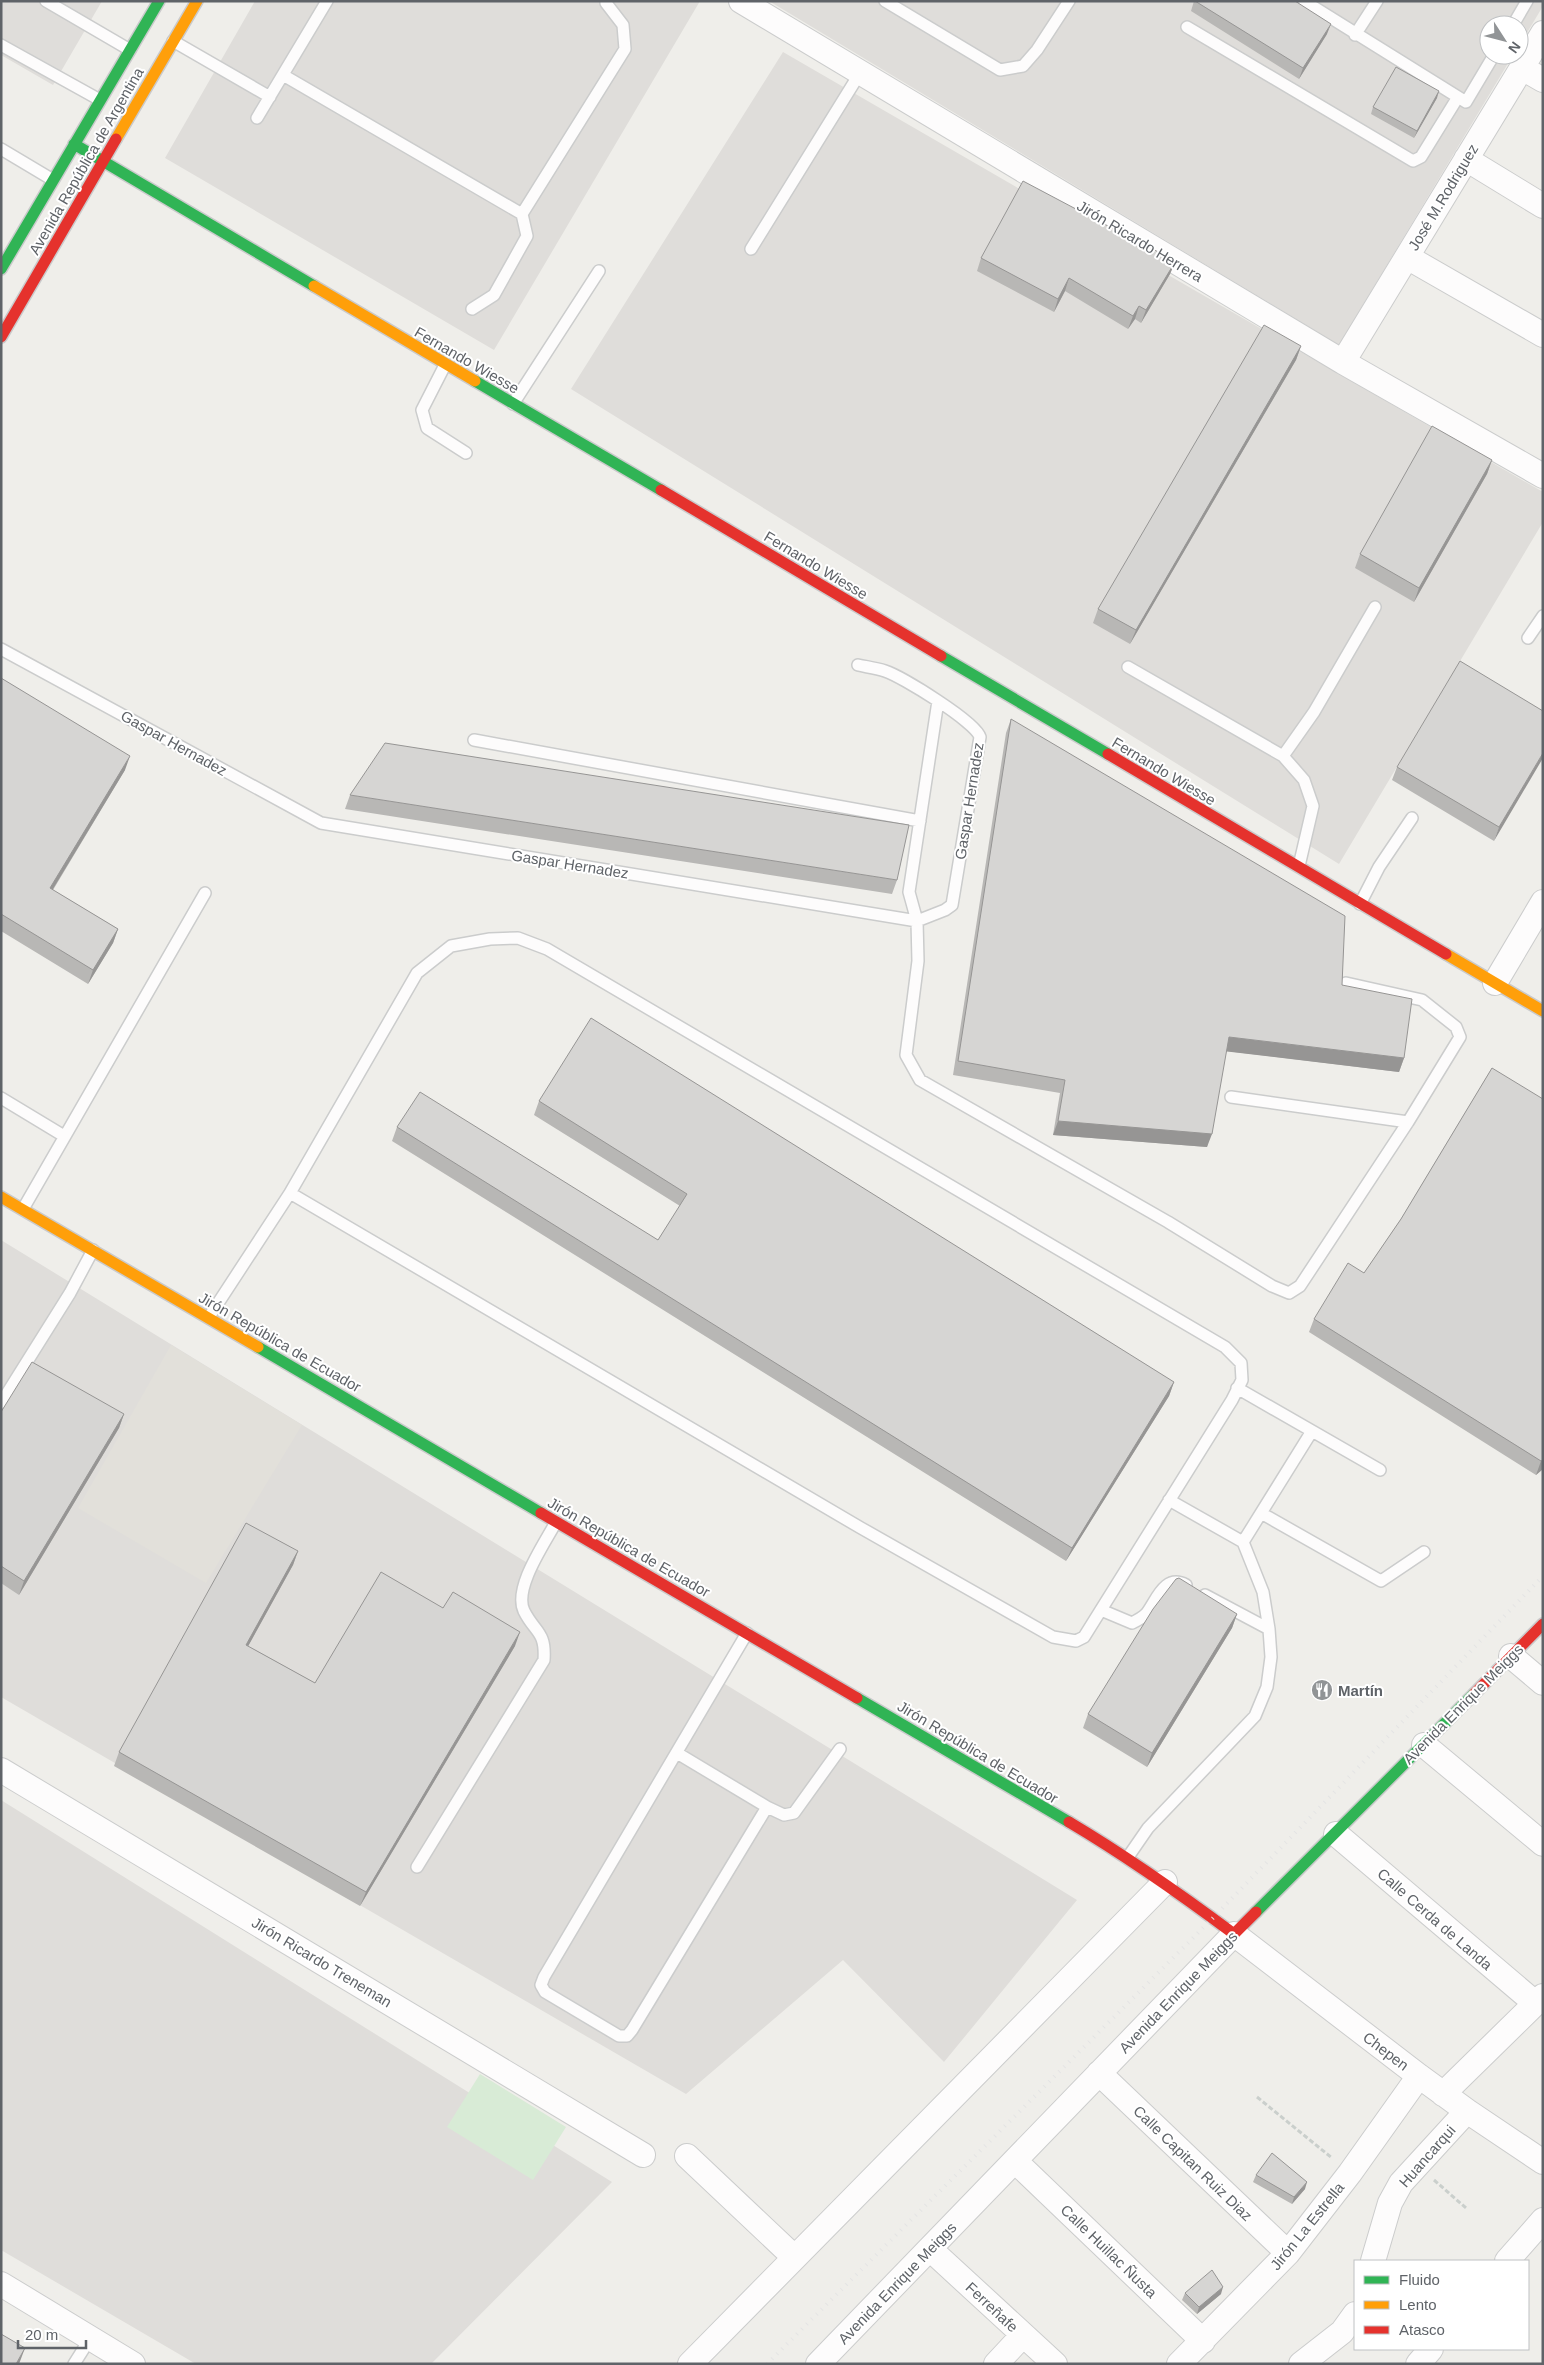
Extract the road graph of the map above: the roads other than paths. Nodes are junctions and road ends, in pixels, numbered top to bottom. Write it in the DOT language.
graph roads {
  1 [pos="46,1"];
  2 [pos="159,1"];
  3 [pos="197,1"];
  4 [pos="327,1"];
  5 [pos="741,1"];
  6 [pos="885,1"];
  7 [pos="1069,1"];
  8 [pos="1304,1"];
  9 [pos="1377,1"];
  10 [pos="1527,1"];
  11 [pos="606,2"];
  12 [pos="1519,15"];
  13 [pos="1186,27"];
  14 [pos="1543,33"];
  15 [pos="1355,35"];
  16 [pos="174,41"];
  17 [pos="1,45"];
  18 [pos="130,50"];
  19 [pos="1488,65"];
  20 [pos="1522,68"];
  21 [pos="860,73"];
  22 [pos="283,75"];
  23 [pos="1543,80"];
  24 [pos="270,96"];
  25 [pos="1458,96"];
  26 [pos="100,100"];
  27 [pos="257,118"];
  28 [pos="74,144"];
  29 [pos="1,149"];
  30 [pos="1466,159"];
  31 [pos="103,162"];
  32 [pos="53,180"];
  33 [pos="1543,206"];
  34 [pos="522,214"];
  35 [pos="751,249"];
  36 [pos="1407,257"];
  37 [pos="3,263"];
  38 [pos="599,271"];
  39 [pos="472,310"];
  40 [pos="1543,335"];
  41 [pos="1,337"];
  42 [pos="1343,362"];
  43 [pos="445,364"];
  44 [pos="513,404"];
  45 [pos="466,453"];
  46 [pos="1543,476"];
  47 [pos="1375,607"];
  48 [pos="1543,616"];
  49 [pos="1528,638"];
  50 [pos="1,649"];
  51 [pos="858,665"];
  52 [pos="1128,667"];
  53 [pos="938,701"];
  54 [pos="474,740"];
  55 [pos="1283,756"];
  56 [pos="1412,818"];
  57 [pos="920,821"];
  58 [pos="1298,868"];
  59 [pos="205,893"];
  60 [pos="1543,902"];
  61 [pos="1360,904"];
  62 [pos="917,920"];
  63 [pos="1346,983"];
  64 [pos="1495,983"];
  65 [pos="1543,1011"];
  66 [pos="1230,1097"];
  67 [pos="1,1098"];
  68 [pos="1408,1122"];
  69 [pos="64,1136"];
  70 [pos="290,1193"];
  71 [pos="1,1197"];
  72 [pos="23,1209"];
  73 [pos="93,1250"];
  74 [pos="209,1317"];
  75 [pos="1237,1388"];
  76 [pos="1,1403"];
  77 [pos="1312,1431"];
  78 [pos="1380,1470"];
  79 [pos="1169,1500"];
  80 [pos="1261,1512"];
  81 [pos="556,1522"];
  82 [pos="1243,1542"];
  83 [pos="1424,1552"];
  84 [pos="1101,1610"];
  85 [pos="1543,1624"];
  86 [pos="1269,1629"];
  87 [pos="748,1633"];
  88 [pos="1511,1656"];
  89 [pos="1543,1683"];
  90 [pos="1424,1745"];
  91 [pos="840,1749"];
  92 [pos="676,1752"];
  93 [pos="1,1770"];
  94 [pos="767,1807"];
  95 [pos="1336,1834"];
  96 [pos="1543,1844"];
  97 [pos="1128,1857"];
  98 [pos="417,1867"];
  99 [pos="1165,1882"];
  100 [pos="1234,1934"];
  101 [pos="1539,2000"];
  102 [pos="1099,2073"];
  103 [pos="1419,2076"];
  104 [pos="1443,2094"];
  105 [pos="1467,2111"];
  106 [pos="643,2155"];
  107 [pos="687,2156"];
  108 [pos="1015,2161"];
  109 [pos="1543,2162"];
  110 [pos="1543,2220"];
  111 [pos="930,2249"];
  112 [pos="1288,2253"];
  113 [pos="794,2257"];
  114 [pos="1373,2260"];
  115 [pos="1508,2260"];
  116 [pos="1,2284"];
  117 [pos="1354,2315"];
  118 [pos="1023,2335"];
  119 [pos="91,2338"];
  120 [pos="1203,2341"];
  121 [pos="1430,2350"];
  122 [pos="74,2364"];
  123 [pos="133,2364"];
  124 [pos="690,2364"];
  125 [pos="818,2364"];
  126 [pos="996,2364"];
  127 [pos="1055,2364"];
  128 [pos="1179,2364"];
  129 [pos="1301,2364"];
  130 [pos="1418,2364"];
  1 -- 18 [label="lane"];
  2 -- 18 [label="street, Avenida República de Argentina"];
  3 -- 16 [label="street, Avenida República de Argentina"];
  4 -- 22 [label="lane"];
  5 -- 21 [label="street, Jirón Ricardo Herrera"];
  6 -- 7 [label="lane"];
  8 -- 15 [label="lane"];
  9 -- 15 [label="lane"];
  10 -- 12 [label="lane"];
  11 -- 34 [label="lane"];
  13 -- 25 [label="lane"];
  14 -- 20 [label="street, José M.Rodriguez"];
  15 -- 25 [label="lane"];
  16 -- 24 [label="lane"];
  16 -- 31 [label="street, Avenida República de Argentina"];
  17 -- 26 [label="lane"];
  18 -- 26 [label="street, Avenida República de Argentina"];
  19 -- 25 [label="lane"];
  20 -- 23 [label="street"];
  20 -- 30 [label="street, José M.Rodriguez"];
  21 -- 35 [label="lane"];
  21 -- 42 [label="street, Jirón Ricardo Herrera"];
  22 -- 24 [label="lane"];
  22 -- 34 [label="lane"];
  24 -- 27 [label="lane"];
  26 -- 28 [label="street, Avenida República de Argentina"];
  28 -- 31 [label="street, Fernando Wiesse"];
  28 -- 32 [label="street, Avenida República de Argentina"];
  29 -- 32 [label="lane"];
  30 -- 33 [label="street"];
  30 -- 36 [label="street, José M.Rodriguez"];
  31 -- 41 [label="street, Avenida República de Argentina"];
  31 -- 43 [label="street, Fernando Wiesse"];
  32 -- 37 [label="street, Avenida República de Argentina"];
  34 -- 39 [label="lane"];
  36 -- 40 [label="street"];
  36 -- 42 [label="street, José M.Rodriguez"];
  38 -- 44 [label="lane"];
  42 -- 46 [label="street, Jirón Ricardo Herrera"];
  43 -- 44 [label="street, Fernando Wiesse"];
  43 -- 45 [label="lane"];
  44 -- 58 [label="street, Fernando Wiesse"];
  47 -- 55 [label="lane"];
  48 -- 49 [label="lane"];
  50 -- 62 [label="lane, Gaspar Hernadez"];
  51 -- 53 [label="lane"];
  52 -- 55 [label="lane"];
  53 -- 57 [label="lane"];
  53 -- 62 [label="lane, Gaspar Hernadez"];
  54 -- 57 [label="lane"];
  55 -- 58 [label="lane"];
  56 -- 61 [label="lane"];
  57 -- 62 [label="lane"];
  58 -- 61 [label="street, Fernando Wiesse"];
  59 -- 69 [label="lane"];
  60 -- 64 [label="street"];
  61 -- 64 [label="street, Fernando Wiesse"];
  62 -- 68 [label="lane"];
  63 -- 68 [label="lane"];
  64 -- 65 [label="street, Fernando Wiesse"];
  66 -- 68 [label="lane"];
  67 -- 69 [label="lane"];
  69 -- 72 [label="lane"];
  70 -- 74 [label="lane"];
  70 -- 75 [label="lane"];
  70 -- 84 [label="lane"];
  71 -- 72 [label="street, Jirón República de Ecuador"];
  72 -- 73 [label="street, Jirón República de Ecuador"];
  73 -- 74 [label="street, Jirón República de Ecuador"];
  73 -- 76 [label="lane"];
  74 -- 81 [label="street, Jirón República de Ecuador"];
  75 -- 77 [label="lane"];
  75 -- 79 [label="lane"];
  77 -- 78 [label="lane"];
  77 -- 80 [label="lane"];
  79 -- 82 [label="lane"];
  79 -- 84 [label="lane"];
  80 -- 82 [label="lane"];
  80 -- 83 [label="lane"];
  81 -- 87 [label="street, Jirón República de Ecuador"];
  81 -- 98 [label="lane"];
  82 -- 86 [label="lane"];
  84 -- 86 [label="lane"];
  85 -- 88 [label="street, Avenida Enrique Meiggs"];
  86 -- 97 [label="lane"];
  87 -- 92 [label="lane"];
  87 -- 97 [label="street, Jirón República de Ecuador"];
  88 -- 89 [label="street"];
  88 -- 90 [label="street, Avenida Enrique Meiggs"];
  90 -- 95 [label="street, Avenida Enrique Meiggs"];
  90 -- 96 [label="street"];
  91 -- 94 [label="lane"];
  92 -- 94 [label="lane"];
  92 -- 94 [label="lane"];
  93 -- 106 [label="street, Jirón Ricardo Treneman"];
  95 -- 100 [label="street, Avenida Enrique Meiggs"];
  95 -- 101 [label="street, Calle Cerda de Landa"];
  97 -- 99 [label="street, Jirón República de Ecuador"];
  99 -- 100 [label="street, Jirón República de Ecuador"];
  99 -- 113 [label="street"];
  100 -- 102 [label="street, Avenida Enrique Meiggs"];
  100 -- 103 [label="street, Chepen"];
  101 -- 104 [label="street"];
  102 -- 108 [label="street, Avenida Enrique Meiggs"];
  102 -- 112 [label="street, Calle Capitan Ruiz Diaz"];
  103 -- 104 [label="street, Chepen"];
  103 -- 112 [label="street, Jirón La Estrella"];
  104 -- 105 [label="street, Chepen"];
  105 -- 109 [label="street, Chepen"];
  105 -- 114 [label="street, Huancarqui"];
  107 -- 113 [label="street"];
  108 -- 111 [label="street, Avenida Enrique Meiggs"];
  108 -- 120 [label="street, Calle Huillac Ñusta"];
  110 -- 115 [label="street"];
  111 -- 118 [label="street, Ferreñafe"];
  111 -- 125 [label="street, Avenida Enrique Meiggs"];
  112 -- 120 [label="street, Jirón La Estrella"];
  113 -- 124 [label="street"];
  116 -- 119 [label="street"];
  117 -- 129 [label="street"];
  118 -- 126 [label="street"];
  118 -- 127 [label="street, Ferreñafe"];
  119 -- 122 [label="lane"];
  119 -- 123 [label="street"];
  120 -- 128 [label="street, Jirón La Estrella"];
  121 -- 130 [label="street"];
}
